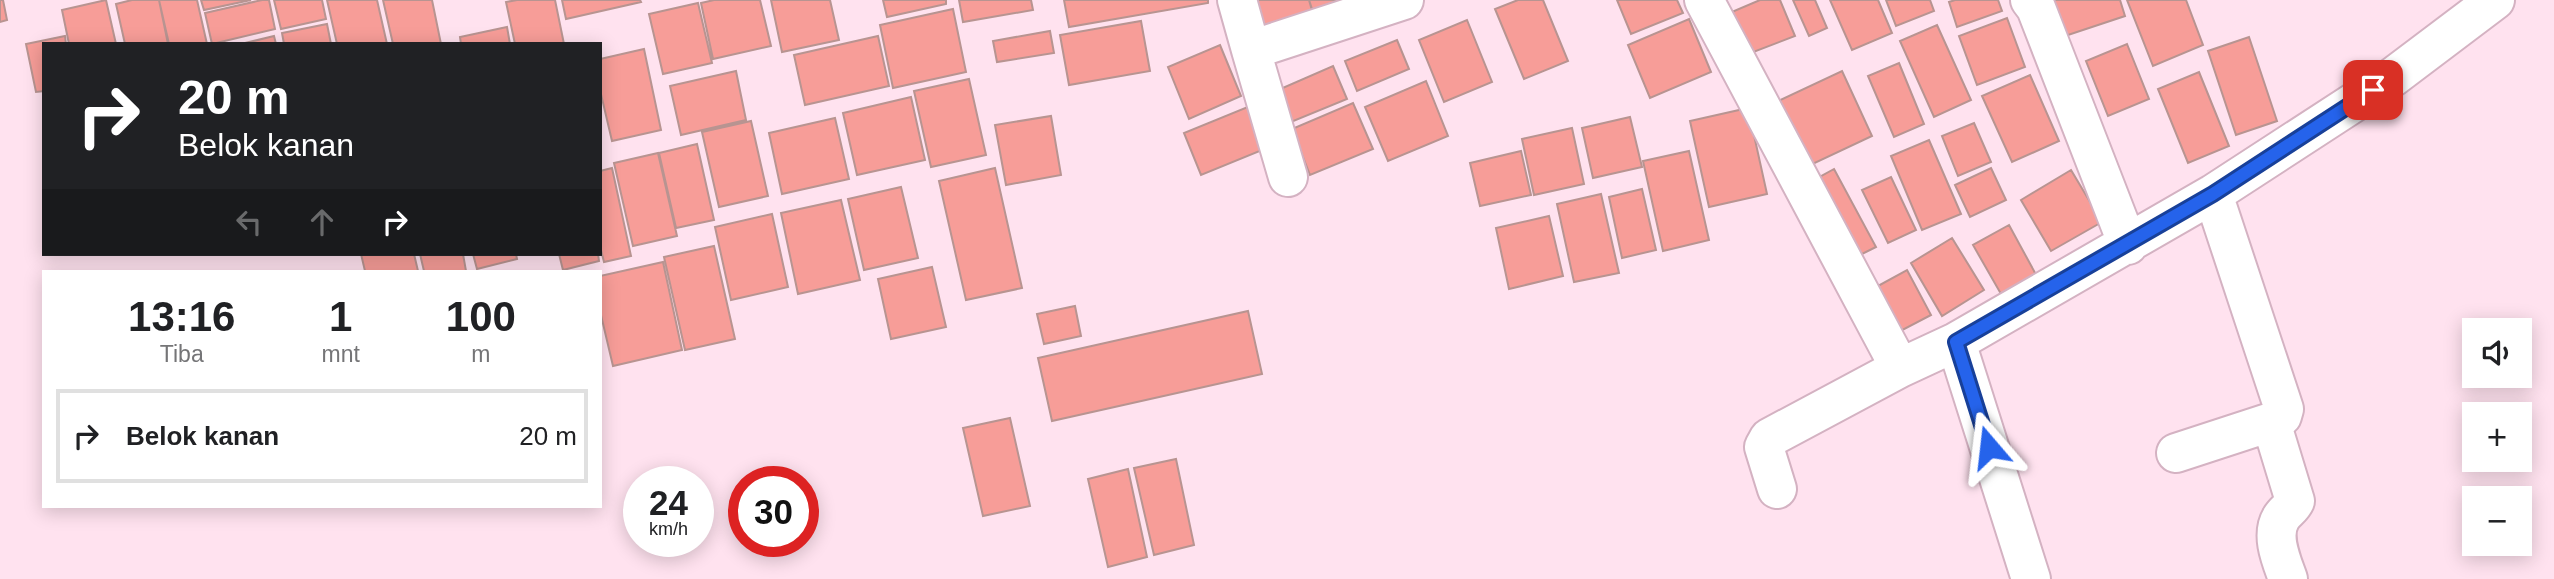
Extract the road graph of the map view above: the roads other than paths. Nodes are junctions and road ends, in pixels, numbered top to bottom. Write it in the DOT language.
graph roads {
  1 [pos="1237,0"];
  2 [pos="1404,0"];
  3 [pos="1704,0"];
  4 [pos="2030,0"];
  5 [pos="2495,0"];
  6 [pos="1251,50"];
  7 [pos="1288,177"];
  8 [pos="2213,194"];
  9 [pos="2128,245"];
  10 [pos="1956,342"];
  11 [pos="1900,368"];
  12 [pos="2271,422"];
  13 [pos="2176,453"];
  14 [pos="1777,489"];
  15 [pos="2031,579"];
  16 [pos="2288,579"];
  1 -- 6 [label="street"];
  2 -- 6 [label="street"];
  3 -- 11 [label="street"];
  4 -- 9 [label="street"];
  5 -- 8 [label="street"];
  6 -- 7 [label="street"];
  8 -- 9 [label="street"];
  8 -- 12 [label="street"];
  9 -- 10 [label="street"];
  10 -- 11 [label="street"];
  10 -- 15 [label="street"];
  11 -- 14 [label="street"];
  12 -- 13 [label="street"];
  12 -- 16 [label="street"];
}
